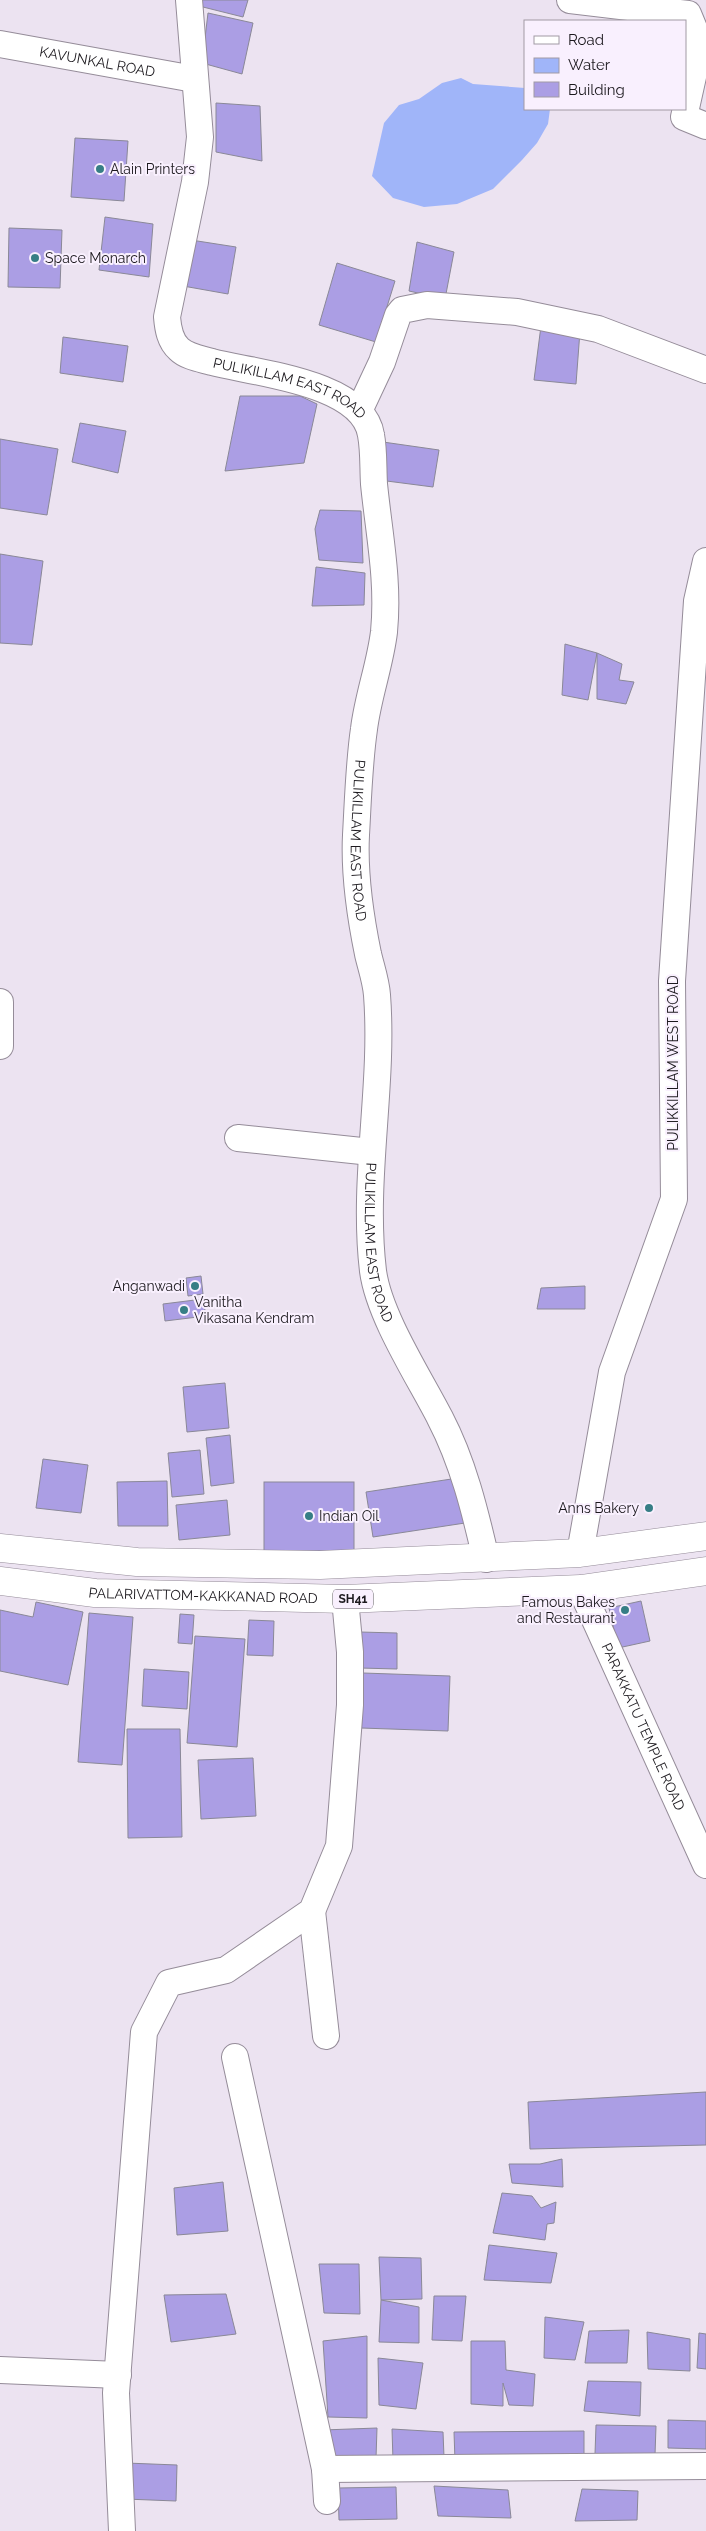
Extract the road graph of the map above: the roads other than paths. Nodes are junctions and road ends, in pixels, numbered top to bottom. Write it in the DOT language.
graph roads {
  1 [pos="189,0"];
  2 [pos="570,0"];
  3 [pos="702,36"];
  4 [pos="0,44"];
  5 [pos="194,79"];
  6 [pos="686,108"];
  7 [pos="686,110"];
  8 [pos="706,126"];
  9 [pos="706,370"];
  10 [pos="359,411"];
  11 [pos="706,561"];
  12 [pos="0,1002"];
  13 [pos="0,1046"];
  14 [pos="238,1138"];
  15 [pos="371,1152"];
  16 [pos="706,1536"];
  17 [pos="0,1548"];
  18 [pos="580,1554"];
  19 [pos="486,1559"];
  20 [pos="294,1565"];
  21 [pos="706,1571"];
  22 [pos="0,1581"];
  23 [pos="581,1589"];
  24 [pos="295,1598"];
  25 [pos="345,1599"];
  26 [pos="706,1865"];
  27 [pos="312,1911"];
  28 [pos="326,2036"];
  29 [pos="235,2057"];
  30 [pos="0,2370"];
  31 [pos="118,2375"];
  32 [pos="706,2466"];
  33 [pos="325,2469"];
  34 [pos="327,2501"];
  35 [pos="122,2531"];
  1 -- 5 [label="street, PULIKILLAM EAST ROAD"];
  2 -- 3 [label="street"];
  3 -- 6 [label="street"];
  4 -- 5 [label="street, KAVUNKAL ROAD"];
  5 -- 10 [label="street, PULIKILLAM EAST ROAD"];
  7 -- 8 [label="street"];
  9 -- 10 [label="street"];
  10 -- 15 [label="street, PULIKILLAM EAST ROAD"];
  11 -- 18 [label="street, PULIKKILLAM WEST ROAD"];
  12 -- 13 [label="street"];
  14 -- 15 [label="street"];
  15 -- 19 [label="street, PULIKILLAM EAST ROAD"];
  16 -- 18 [label="main road"];
  17 -- 20 [label="main road"];
  18 -- 19 [label="main road"];
  19 -- 20 [label="main road"];
  20 -- 24 [label="main road"];
  21 -- 23 [label="main road, PALARIVATTOM-KAKKANAD ROAD / SH41"];
  22 -- 24 [label="main road, PALARIVATTOM-KAKKANAD ROAD / SH41"];
  23 -- 25 [label="main road, PALARIVATTOM-KAKKANAD ROAD / SH41"];
  23 -- 26 [label="street, PARAKKATU TEMPLE ROAD"];
  24 -- 25 [label="main road, PALARIVATTOM-KAKKANAD ROAD / SH41"];
  25 -- 27 [label="street"];
  27 -- 28 [label="street"];
  27 -- 31 [label="street"];
  29 -- 33 [label="street"];
  30 -- 31 [label="street"];
  31 -- 35 [label="street"];
  32 -- 33 [label="street"];
  33 -- 34 [label="street"];
}
